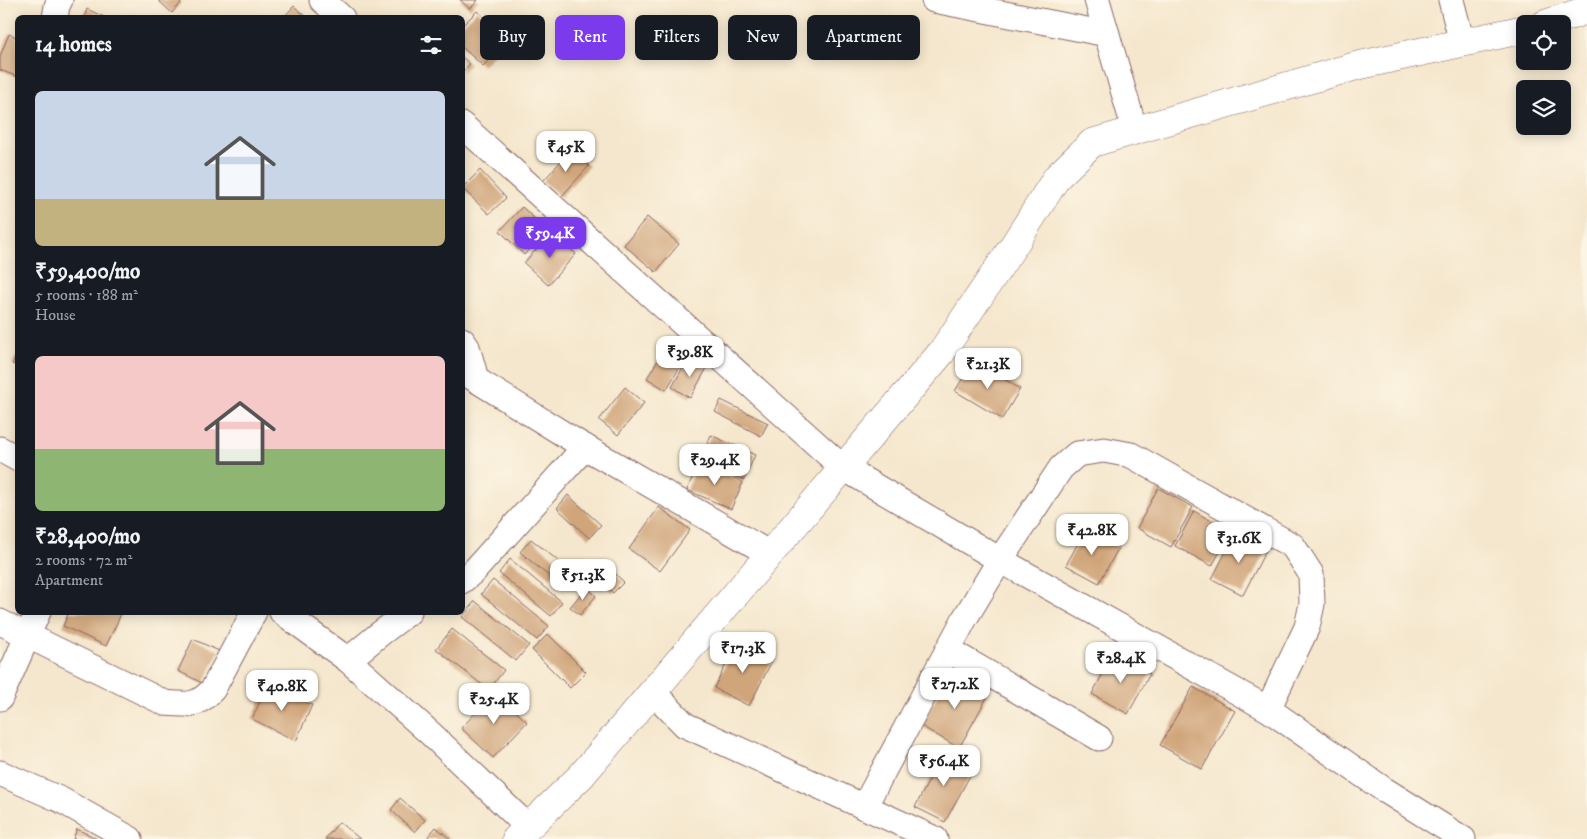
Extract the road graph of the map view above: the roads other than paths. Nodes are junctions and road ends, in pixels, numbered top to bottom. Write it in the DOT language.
graph roads {
  1 [pos="60,0"];
  2 [pos="322,0"];
  3 [pos="934,0"];
  4 [pos="1097,0"];
  5 [pos="1451,0"];
  6 [pos="1587,10"];
  7 [pos="56,15"];
  8 [pos="339,15"];
  9 [pos="1571,15"];
  10 [pos="1516,31"];
  11 [pos="1107,34"];
  12 [pos="1462,43"];
  13 [pos="465,128"];
  14 [pos="1135,131"];
  15 [pos="465,344"];
  16 [pos="469,375"];
  17 [pos="585,447"];
  18 [pos="0,449"];
  19 [pos="15,457"];
  20 [pos="842,467"];
  21 [pos="770,554"];
  22 [pos="1000,560"];
  23 [pos="465,578"];
  24 [pos="37,615"];
  25 [pos="252,615"];
  26 [pos="286,615"];
  27 [pos="405,615"];
  28 [pos="0,622"];
  29 [pos="27,635"];
  30 [pos="948,650"];
  31 [pos="348,660"];
  32 [pos="653,692"];
  33 [pos="0,698"];
  34 [pos="1268,709"];
  35 [pos="1099,738"];
  36 [pos="0,773"];
  37 [pos="864,807"];
  38 [pos="522,833"];
  39 [pos="130,839"];
  40 [pos="935,839"];
  41 [pos="1463,839"];
  1 -- 7 [label="street"];
  2 -- 8 [label="street"];
  3 -- 11 [label="street"];
  4 -- 11 [label="street"];
  5 -- 12 [label="street"];
  6 -- 9 [label="street"];
  10 -- 12 [label="street"];
  11 -- 14 [label="street"];
  12 -- 14 [label="street"];
  13 -- 20 [label="street"];
  14 -- 20 [label="street"];
  15 -- 16 [label="street"];
  16 -- 17 [label="street"];
  17 -- 21 [label="street"];
  17 -- 23 [label="street"];
  18 -- 19 [label="street"];
  20 -- 21 [label="street"];
  20 -- 22 [label="street"];
  21 -- 32 [label="street"];
  22 -- 30 [label="street"];
  22 -- 34 [label="street"];
  22 -- 34 [label="street"];
  24 -- 29 [label="street"];
  25 -- 29 [label="street"];
  26 -- 31 [label="street"];
  27 -- 31 [label="street"];
  28 -- 29 [label="street"];
  29 -- 33 [label="street"];
  30 -- 35 [label="street"];
  30 -- 37 [label="street"];
  31 -- 38 [label="street"];
  32 -- 37 [label="street"];
  32 -- 38 [label="street"];
  34 -- 41 [label="street"];
  36 -- 39 [label="street"];
  37 -- 40 [label="street"];
}
